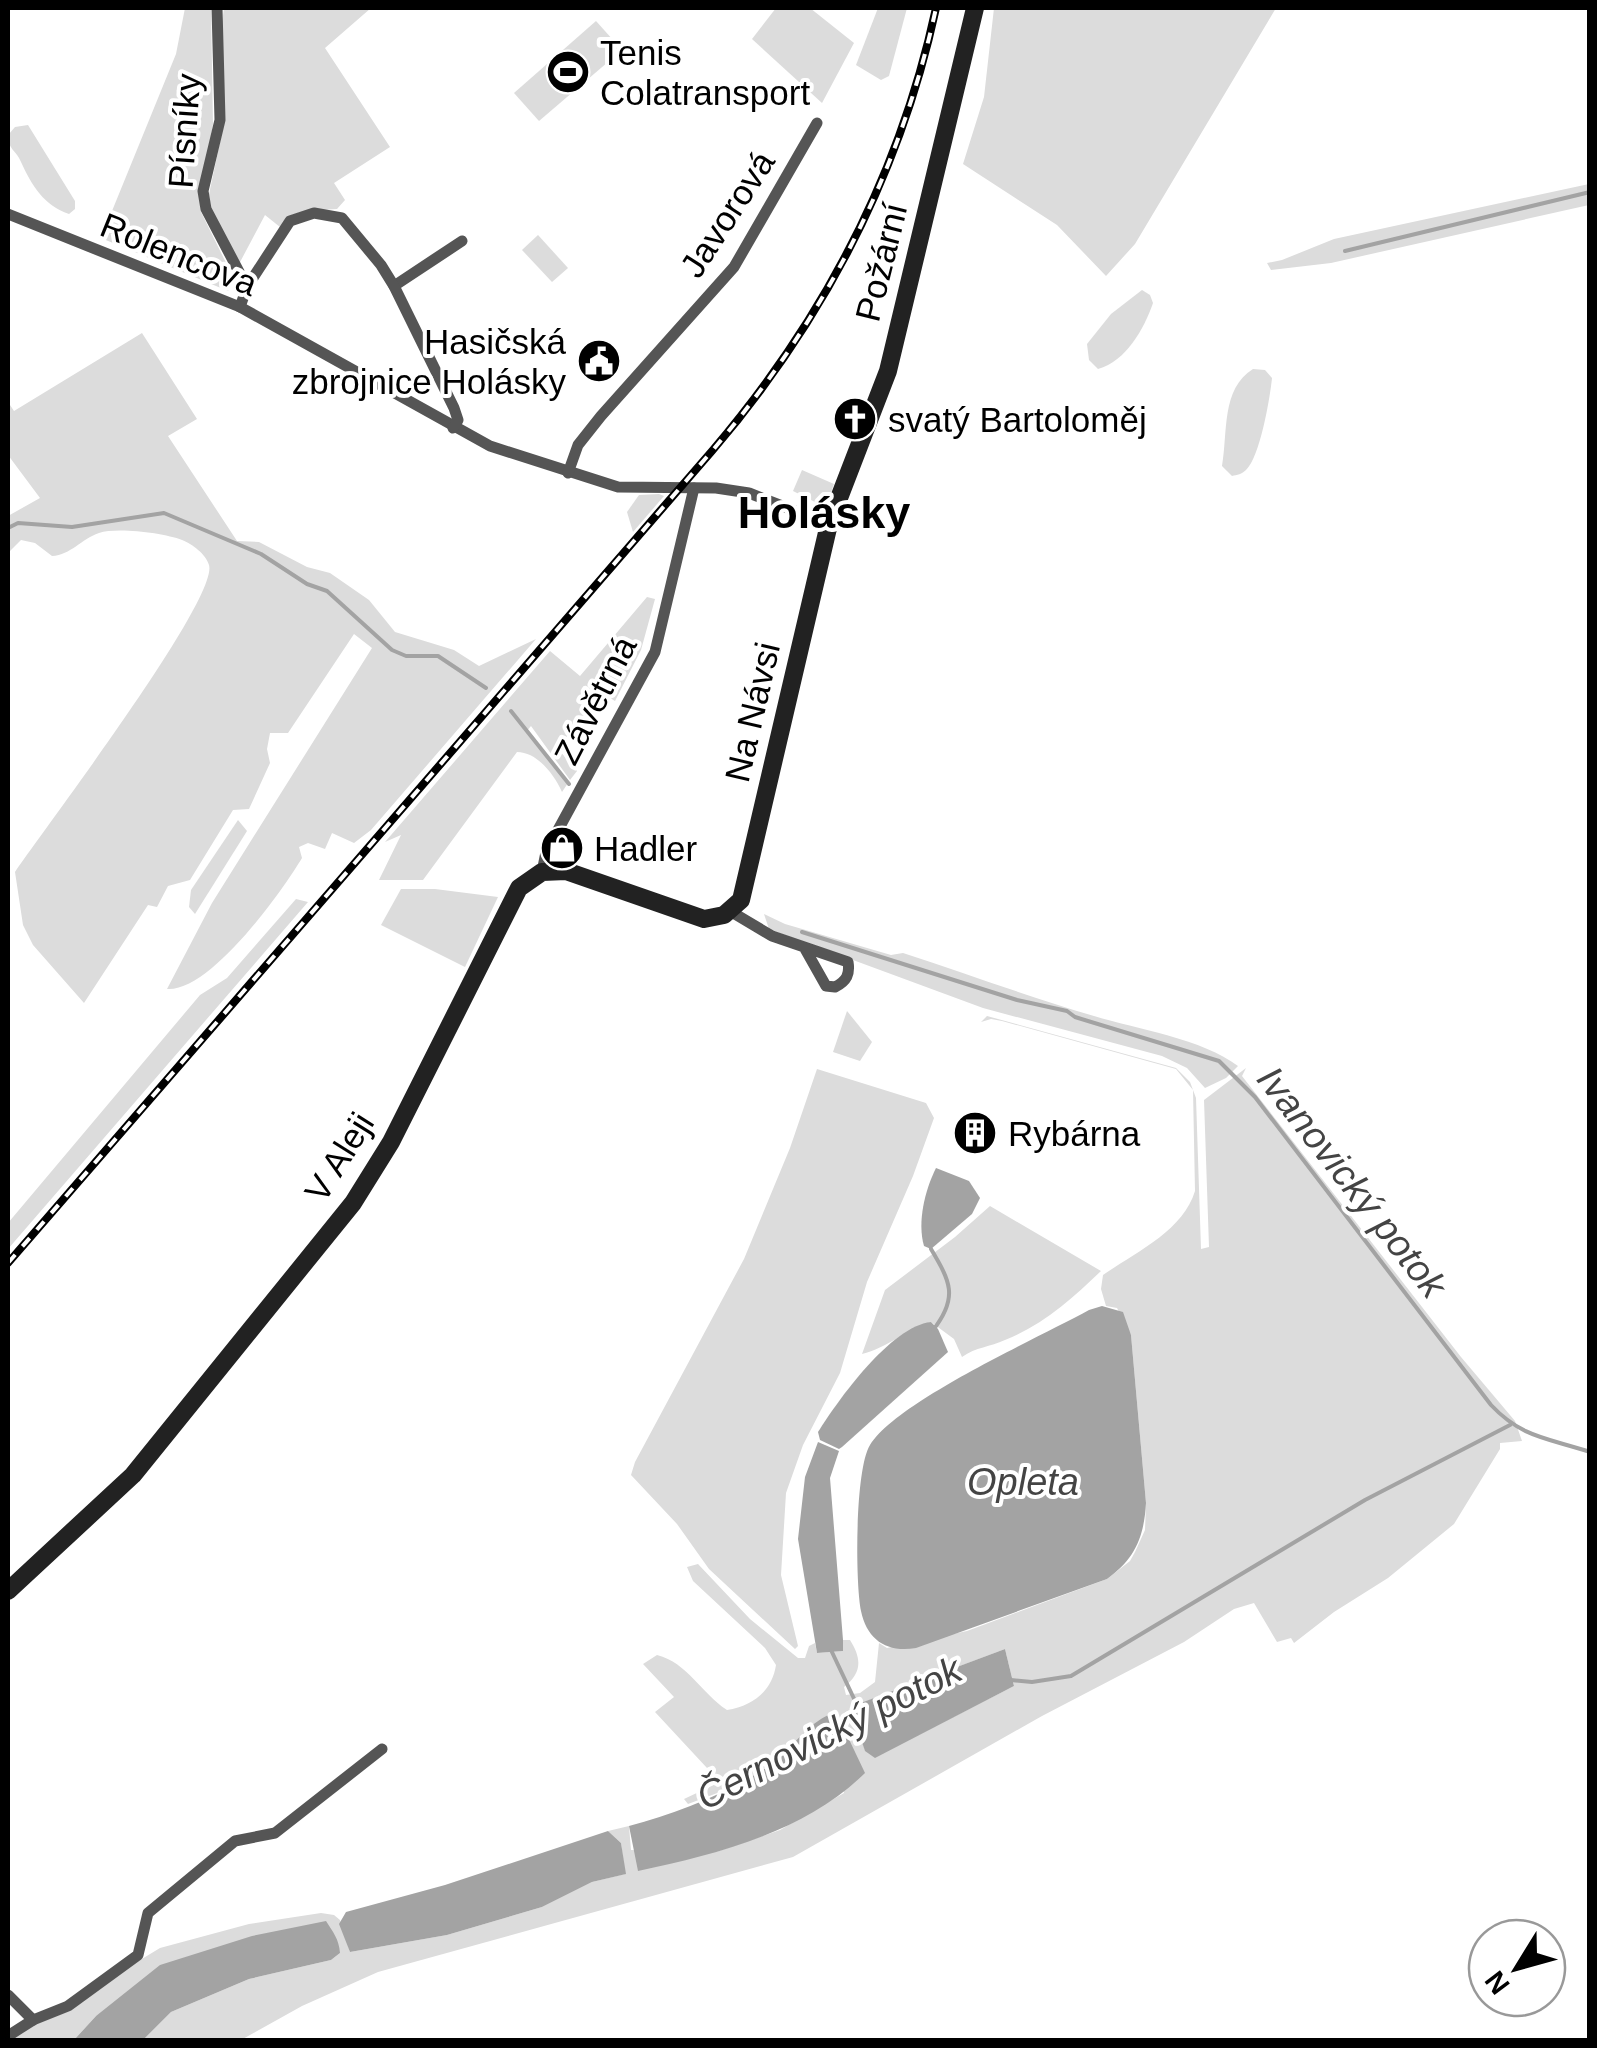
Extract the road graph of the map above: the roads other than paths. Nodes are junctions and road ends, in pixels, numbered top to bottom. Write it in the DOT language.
graph roads {
  1 [pos="216,8"];
  2 [pos="975,8"];
  3 [pos="817,123"];
  4 [pos="8,214"];
  5 [pos="462,241"];
  6 [pos="394,286"];
  7 [pos="247,287"];
  8 [pos="240,307"];
  9 [pos="454,428"];
  10 [pos="568,473"];
  11 [pos="694,488"];
  12 [pos="829,524"];
  13 [pos="542,872"];
  14 [pos="730,912"];
  15 [pos="804,947"];
  16 [pos="8,1591"];
  17 [pos="382,1748"];
  18 [pos="8,1994"];
  19 [pos="33,2020"];
  20 [pos="8,2036"];
  1 -- 7 [label="street, Písníky"];
  2 -- 12 [label="street, Požární"];
  3 -- 10 [label="street, Javorová"];
  4 -- 8 [label="street, Rolencova"];
  5 -- 6 [label="street"];
  6 -- 7 [label="street"];
  6 -- 9 [label="street"];
  7 -- 8 [label="street"];
  8 -- 9 [label="street, Rolencova"];
  9 -- 10 [label="street, Rolencova"];
  10 -- 11 [label="street, Rolencova"];
  11 -- 12 [label="street, Rolencova"];
  11 -- 13 [label="street, Závětrná"];
  12 -- 14 [label="street, Na Návsi"];
  13 -- 14 [label="street"];
  13 -- 16 [label="street, V Aleji"];
  14 -- 15 [label="street"];
  17 -- 19 [label="street"];
  18 -- 19 [label="street"];
  19 -- 20 [label="street"];
}
